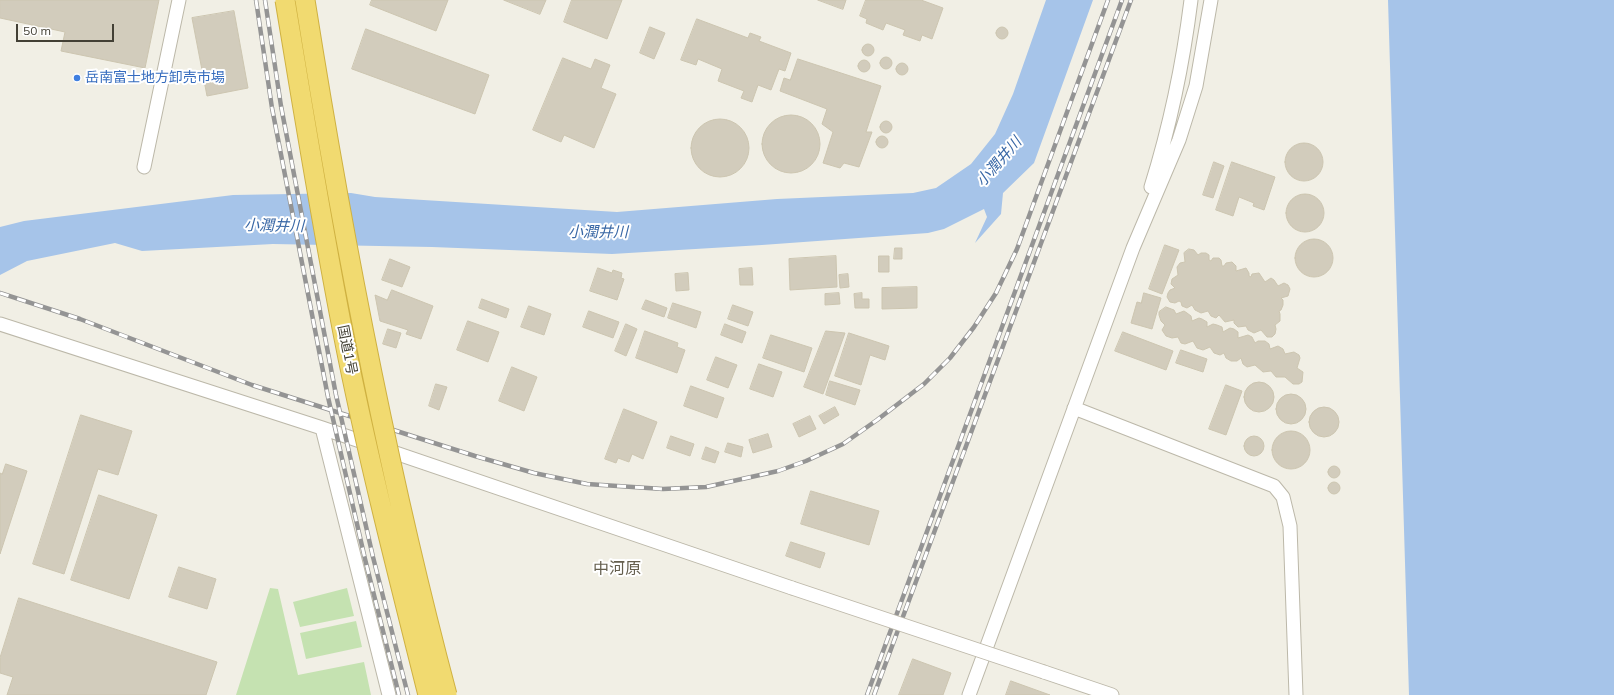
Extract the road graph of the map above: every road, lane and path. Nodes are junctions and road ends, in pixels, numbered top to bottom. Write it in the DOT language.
graph roads {
  1 [pos="179,0"];
  2 [pos="285,0"];
  3 [pos="305,0"];
  4 [pos="1190,0"];
  5 [pos="1211,0"];
  6 [pos="144,167"];
  7 [pos="1133,248"];
  8 [pos="0,324"];
  9 [pos="1074,408"];
  10 [pos="322,428"];
  11 [pos="389,695"];
  12 [pos="428,695"];
  13 [pos="447,695"];
  14 [pos="969,695"];
  15 [pos="1112,695"];
  16 [pos="1296,695"];
  1 -- 6 [label="street"];
  2 -- 12 [label="highway, 国道1号, bridge"];
  3 -- 13 [label="highway, 国道1号, bridge"];
  4 -- 7 [label="street"];
  5 -- 7 [label="street"];
  7 -- 9 [label="street"];
  8 -- 10 [label="street"];
  9 -- 14 [label="street"];
  9 -- 16 [label="street"];
  10 -- 11 [label="street"];
  10 -- 15 [label="street, bridge"];
}
